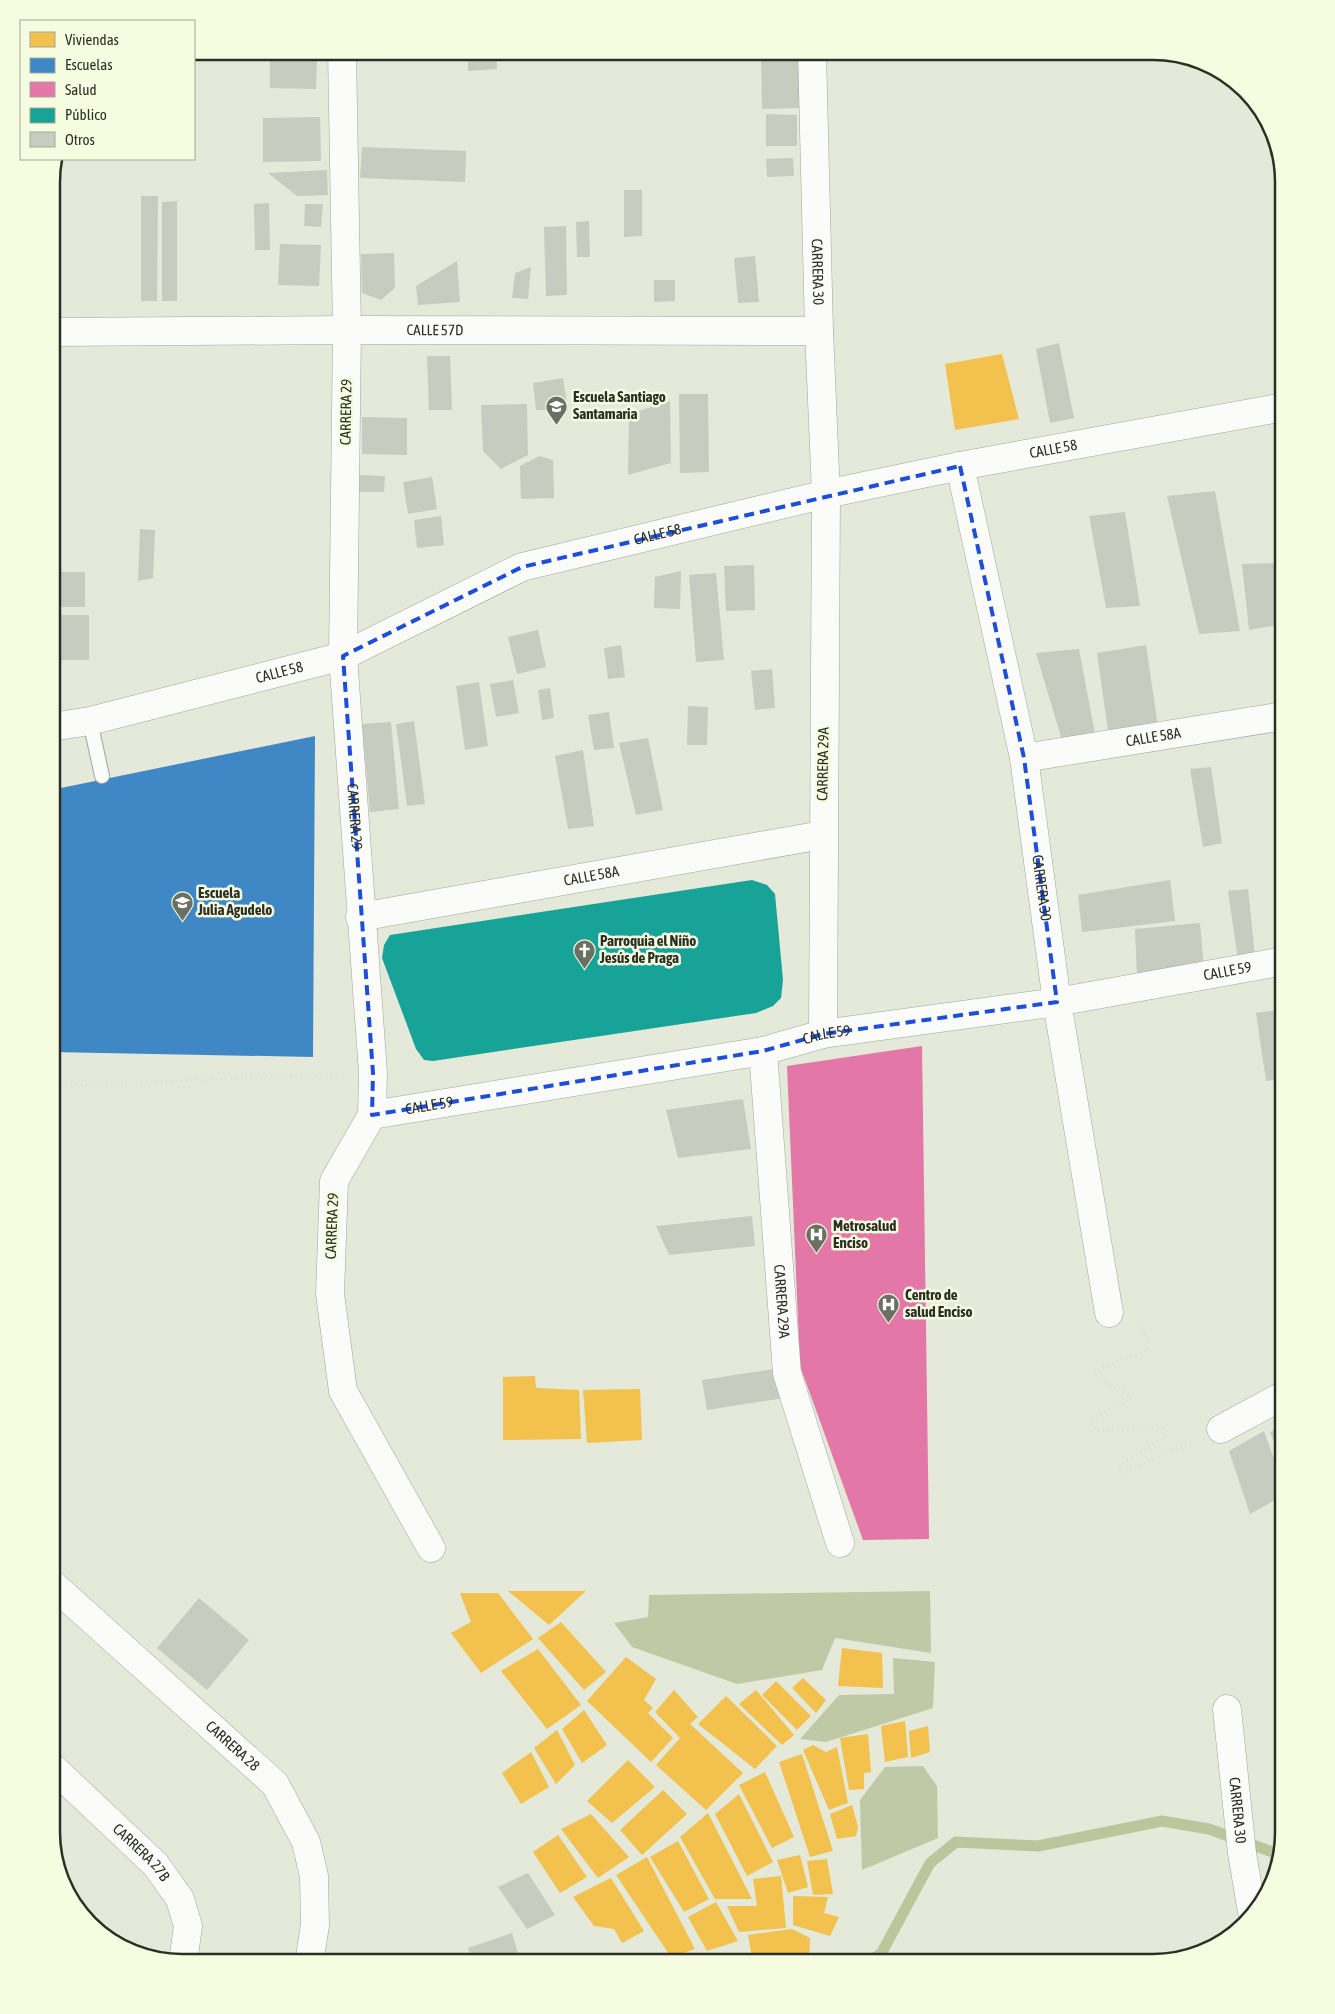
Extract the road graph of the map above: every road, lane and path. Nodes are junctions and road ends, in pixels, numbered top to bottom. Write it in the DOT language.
graph roads {
  1 [pos="342,60"];
  2 [pos="812,60"];
  3 [pos="346,330"];
  4 [pos="819,331"];
  5 [pos="60,332"];
  6 [pos="1275,409"];
  7 [pos="960,466"];
  8 [pos="826,494"];
  9 [pos="343,656"];
  10 [pos="1275,717"];
  11 [pos="90,721"];
  12 [pos="60,726"];
  13 [pos="1024,758"];
  14 [pos="102,776"];
  15 [pos="822,835"];
  16 [pos="360,917"];
  17 [pos="1275,963"];
  18 [pos="1057,1002"];
  19 [pos="823,1034"];
  20 [pos="763,1051"];
  21 [pos="373,1073"];
  22 [pos="60,1086"];
  23 [pos="372,1115"];
  24 [pos="1109,1312"];
  25 [pos="1275,1400"];
  26 [pos="1221,1428"];
  27 [pos="840,1543"];
  28 [pos="431,1548"];
  29 [pos="60,1590"];
  30 [pos="1227,1709"];
  31 [pos="60,1774"];
  32 [pos="1251,1905"];
  33 [pos="183,1954"];
  34 [pos="310,1954"];
  1 -- 3 [label="street, CARRERA 29"];
  2 -- 4 [label="street, CARRERA 30"];
  3 -- 4 [label="street, CALLE 57D"];
  3 -- 5 [label="street, CALLE 57D"];
  3 -- 9 [label="street, CARRERA 29"];
  4 -- 8 [label="street, CARRERA 30"];
  6 -- 7 [label="street, CALLE 58"];
  7 -- 8 [label="street, CALLE 58"];
  7 -- 13 [label="street, CARRERA 30"];
  8 -- 9 [label="street, CALLE 58"];
  8 -- 15 [label="street, CARRERA 29A"];
  9 -- 11 [label="street, CALLE 58"];
  9 -- 16 [label="street, CARRERA 29"];
  10 -- 13 [label="street, CALLE 58A"];
  11 -- 12 [label="street, CALLE 58"];
  11 -- 14 [label="lane"];
  13 -- 18 [label="street, CARRERA 30"];
  15 -- 16 [label="street, CALLE 58A"];
  15 -- 19 [label="street, CARRERA 29A"];
  16 -- 21 [label="street, CARRERA 29"];
  17 -- 18 [label="street, CALLE 59"];
  18 -- 19 [label="street, CALLE 59"];
  18 -- 24 [label="street, CARRERA 30"];
  19 -- 20 [label="street, CALLE 59"];
  20 -- 23 [label="street, CALLE 59"];
  20 -- 27 [label="street, CARRERA 29A"];
  21 -- 22 [label="path"];
  21 -- 23 [label="street, CARRERA 29"];
  23 -- 28 [label="street, CARRERA 29"];
  24 -- 26 [label="path"];
  25 -- 26 [label="street"];
  29 -- 34 [label="street, CARRERA 28"];
  30 -- 32 [label="street, CARRERA 30"];
  31 -- 33 [label="street, CARRERA 27B"];
}
